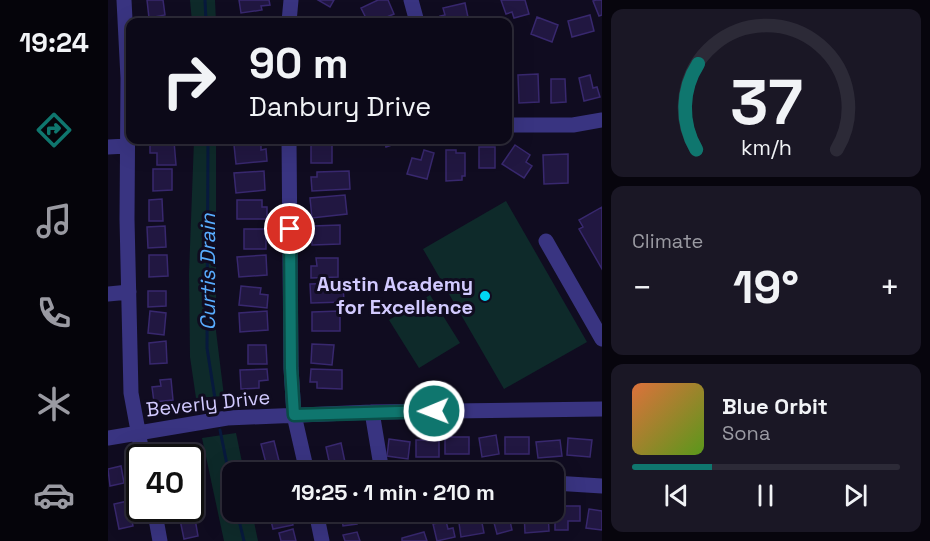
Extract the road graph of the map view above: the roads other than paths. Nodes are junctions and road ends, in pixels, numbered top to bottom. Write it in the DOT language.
graph roads {
  1 [pos="124,0"];
  2 [pos="291,0"];
  3 [pos="411,0"];
  4 [pos="108,1"];
  5 [pos="289,18"];
  6 [pos="416,18"];
  7 [pos="126,39"];
  8 [pos="602,120"];
  9 [pos="512,125"];
  10 [pos="289,144"];
  11 [pos="128,146"];
  12 [pos="108,147"];
  13 [pos="546,241"];
  14 [pos="129,292"];
  15 [pos="108,294"];
  16 [pos="602,339"];
  17 [pos="602,409"];
  18 [pos="372,412"];
  19 [pos="294,415"];
  20 [pos="138,431"];
  21 [pos="108,438"];
  22 [pos="140,444"];
  23 [pos="305,462"];
  24 [pos="380,462"];
  25 [pos="564,484"];
  26 [pos="602,486"];
  27 [pos="156,522"];
  28 [pos="318,522"];
  29 [pos="160,541"];
  30 [pos="322,541"];
  1 -- 4 [label="street"];
  1 -- 7 [label="street"];
  2 -- 5 [label="street"];
  3 -- 6 [label="street"];
  8 -- 9 [label="street"];
  10 -- 19 [label="street"];
  11 -- 12 [label="street"];
  11 -- 14 [label="street"];
  13 -- 16 [label="street"];
  14 -- 15 [label="street"];
  14 -- 20 [label="street"];
  17 -- 18 [label="street, Beverly Drive"];
  18 -- 19 [label="street, Beverly Drive"];
  18 -- 24 [label="street"];
  19 -- 20 [label="street, Beverly Drive"];
  19 -- 23 [label="street"];
  20 -- 21 [label="street, Beverly Drive"];
  20 -- 22 [label="street"];
  25 -- 26 [label="street"];
  27 -- 29 [label="street"];
  28 -- 30 [label="street"];
}
